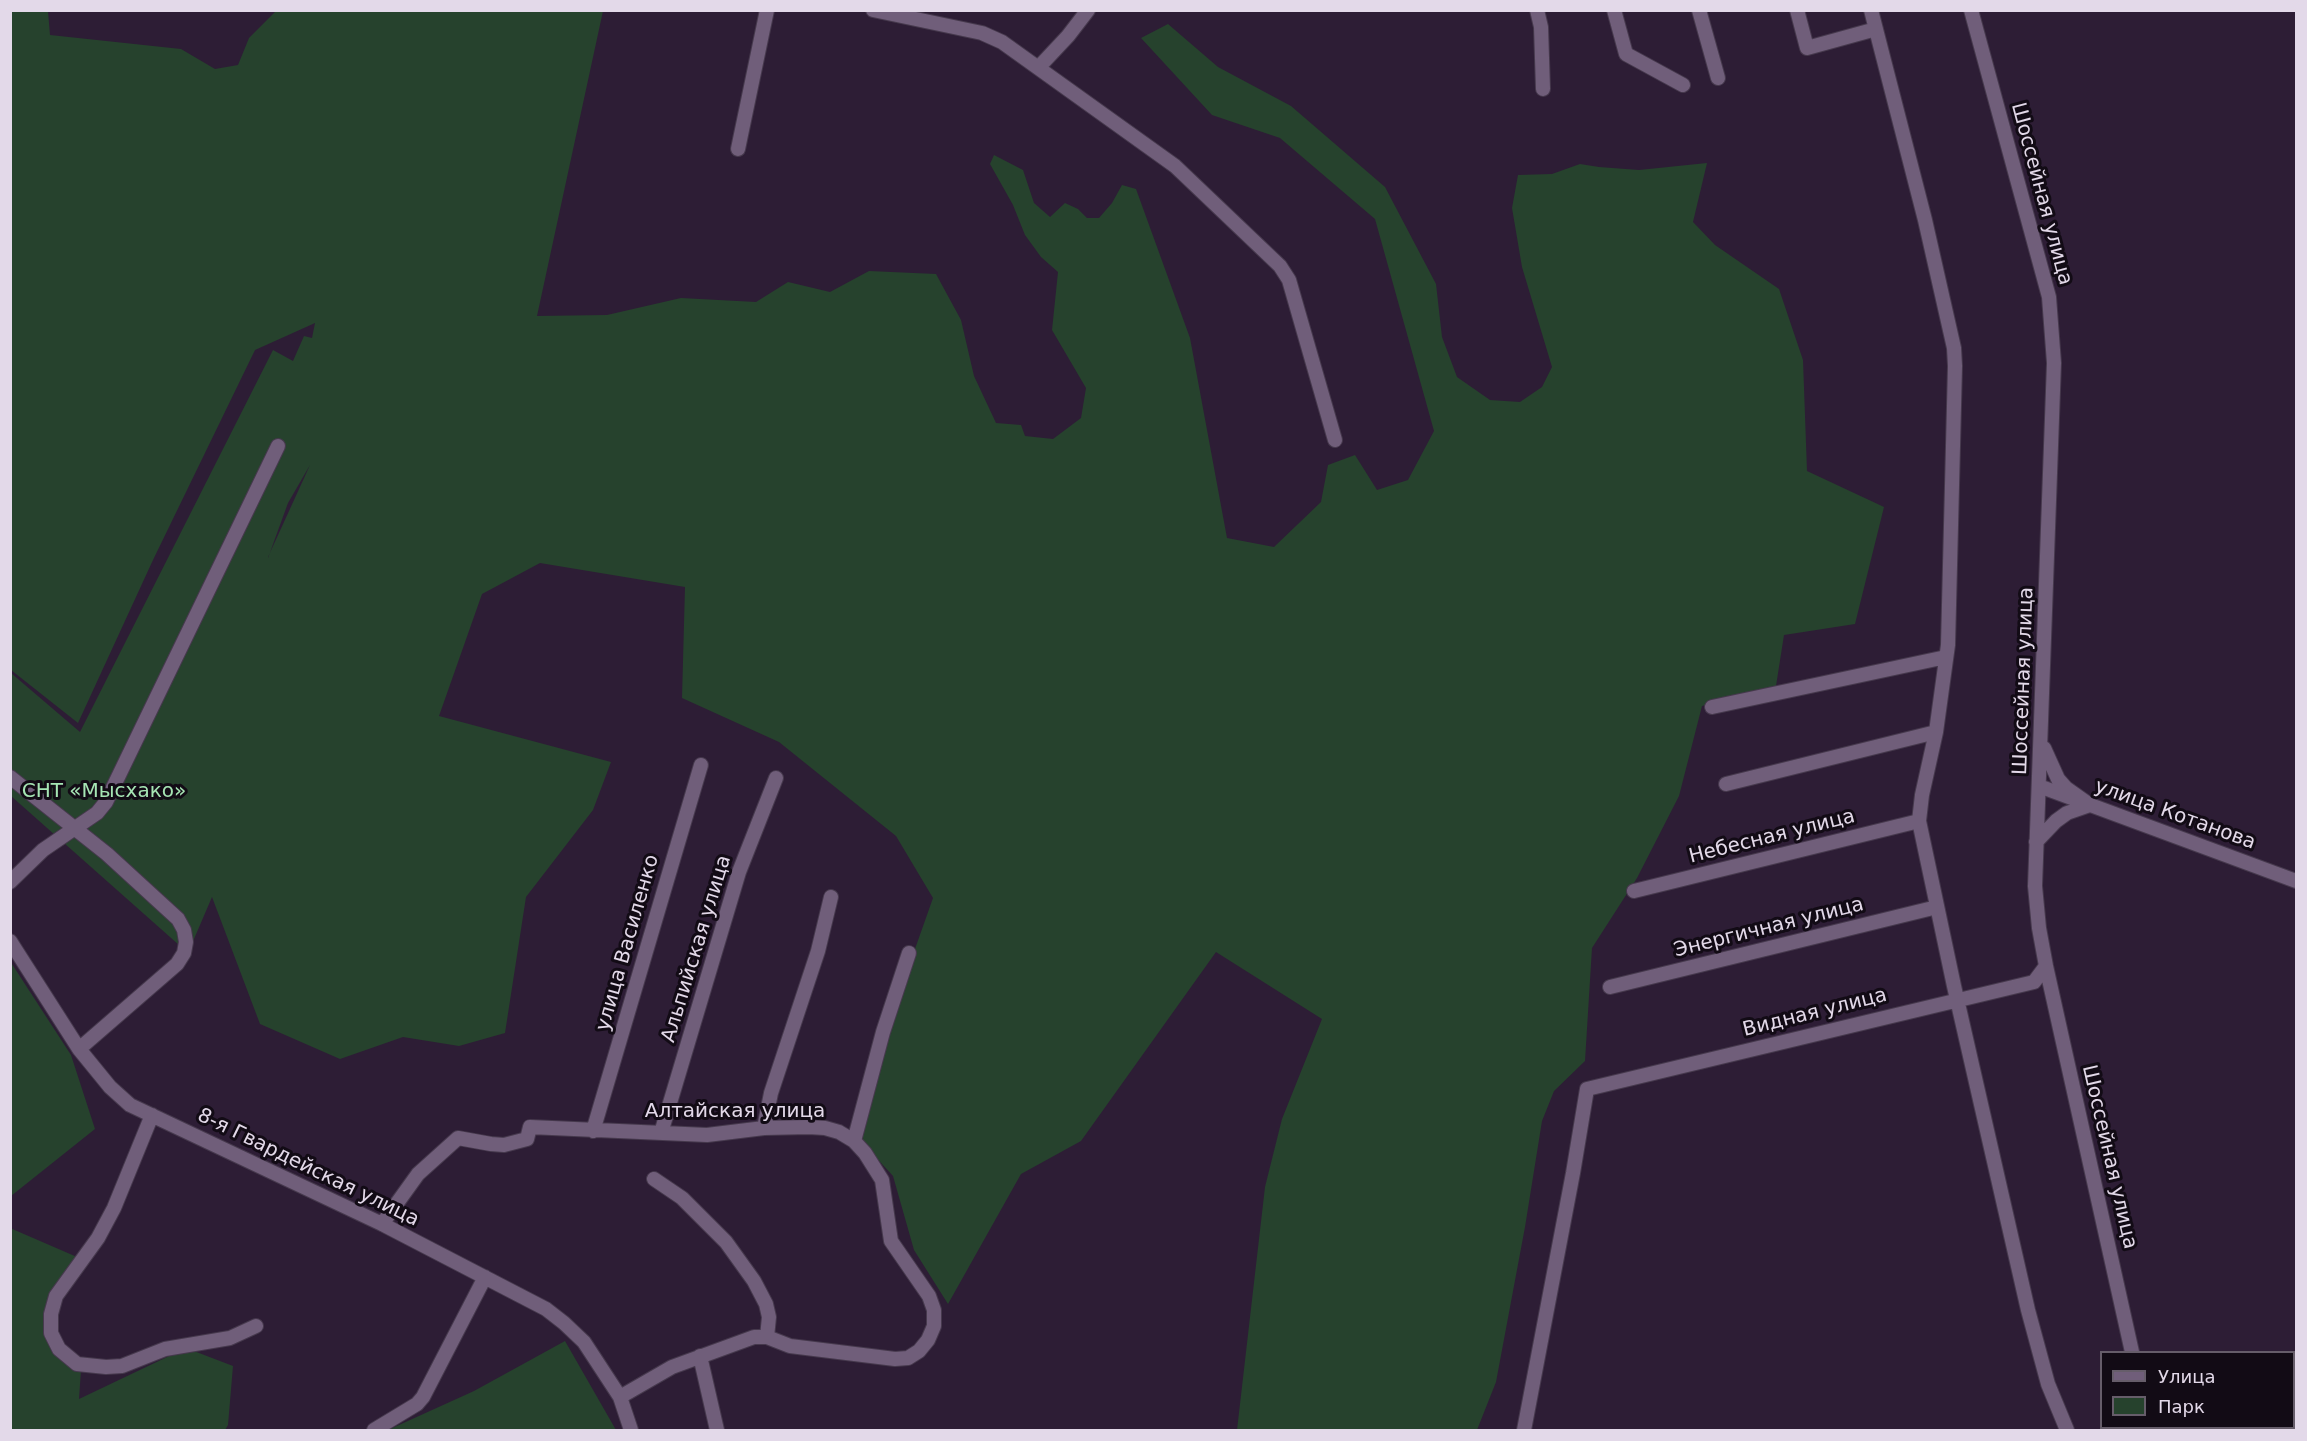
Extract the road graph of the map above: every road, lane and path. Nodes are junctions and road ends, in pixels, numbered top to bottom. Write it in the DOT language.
graph roads {
  1 [pos="767,10"];
  2 [pos="873,10"];
  3 [pos="1088,10"];
  4 [pos="1537,10"];
  5 [pos="1614,10"];
  6 [pos="1699,10"];
  7 [pos="1797,10"];
  8 [pos="1871,10"];
  9 [pos="1971,10"];
  10 [pos="935,16"];
  11 [pos="1876,30"];
  12 [pos="1038,69"];
  13 [pos="1718,78"];
  14 [pos="1683,85"];
  15 [pos="1543,89"];
  16 [pos="738,149"];
  17 [pos="1335,440"];
  18 [pos="278,446"];
  19 [pos="1947,657"];
  20 [pos="1712,707"];
  21 [pos="1936,732"];
  22 [pos="2041,740"];
  23 [pos="701,765"];
  24 [pos="10,777"];
  25 [pos="776,778"];
  26 [pos="1726,784"];
  27 [pos="2039,786"];
  28 [pos="2090,805"];
  29 [pos="1919,821"];
  30 [pos="73,828"];
  31 [pos="2036,842"];
  32 [pos="2296,881"];
  33 [pos="10,882"];
  34 [pos="1634,891"];
  35 [pos="831,897"];
  36 [pos="1937,907"];
  37 [pos="10,941"];
  38 [pos="909,953"];
  39 [pos="2046,966"];
  40 [pos="1610,987"];
  41 [pos="1957,999"];
  42 [pos="79,1049"];
  43 [pos="152,1115"];
  44 [pos="764,1128"];
  45 [pos="593,1131"];
  46 [pos="661,1133"];
  47 [pos="854,1141"];
  48 [pos="654,1179"];
  49 [pos="382,1224"];
  50 [pos="485,1277"];
  51 [pos="256,1326"];
  52 [pos="767,1337"];
  53 [pos="2132,1351"];
  54 [pos="700,1356"];
  55 [pos="620,1397"];
  56 [pos="374,1431"];
  57 [pos="631,1431"];
  58 [pos="717,1431"];
  59 [pos="1524,1431"];
  60 [pos="2067,1431"];
  1 -- 16 [label="street"];
  2 -- 10 [label="street"];
  3 -- 12 [label="street"];
  4 -- 15 [label="street"];
  5 -- 14 [label="street"];
  6 -- 13 [label="street"];
  7 -- 11 [label="street"];
  8 -- 11 [label="street"];
  9 -- 22 [label="street, Шоссейная улица"];
  10 -- 12 [label="street"];
  11 -- 19 [label="street"];
  12 -- 17 [label="street"];
  18 -- 30 [label="street"];
  19 -- 20 [label="street"];
  19 -- 21 [label="street"];
  21 -- 26 [label="street"];
  21 -- 29 [label="street"];
  22 -- 27 [label="street, Шоссейная улица"];
  22 -- 28 [label="street"];
  23 -- 45 [label="street, улица Василенко"];
  24 -- 30 [label="street"];
  25 -- 46 [label="street, Альпийская улица"];
  27 -- 28 [label="street, улица Котанова"];
  27 -- 31 [label="street, Шоссейная улица"];
  28 -- 31 [label="street"];
  28 -- 32 [label="street, улица Котанова"];
  29 -- 34 [label="street, Небесная улица"];
  29 -- 36 [label="street"];
  30 -- 33 [label="street"];
  30 -- 42 [label="street"];
  31 -- 39 [label="street, Шоссейная улица"];
  35 -- 44 [label="street"];
  36 -- 40 [label="street, Энергичная улица"];
  36 -- 41 [label="street"];
  37 -- 42 [label="street, 8-я Гвардейская улица"];
  38 -- 47 [label="street"];
  39 -- 41 [label="street, Видная улица"];
  39 -- 53 [label="street, Шоссейная улица"];
  41 -- 59 [label="street, Видная улица"];
  41 -- 60 [label="street"];
  42 -- 43 [label="street, 8-я Гвардейская улица"];
  43 -- 49 [label="street, 8-я Гвардейская улица"];
  43 -- 51 [label="street"];
  44 -- 46 [label="street, Алтайская улица"];
  44 -- 47 [label="street, Алтайская улица"];
  45 -- 46 [label="street, Алтайская улица"];
  45 -- 49 [label="street, Алтайская улица"];
  47 -- 52 [label="street, Алтайская улица"];
  48 -- 52 [label="street"];
  49 -- 50 [label="street, 8-я Гвардейская улица"];
  50 -- 55 [label="street, 8-я Гвардейская улица"];
  50 -- 56 [label="street"];
  52 -- 54 [label="street"];
  54 -- 55 [label="street"];
  54 -- 58 [label="street"];
  55 -- 57 [label="street, 8-я Гвардейская улица"];
}
